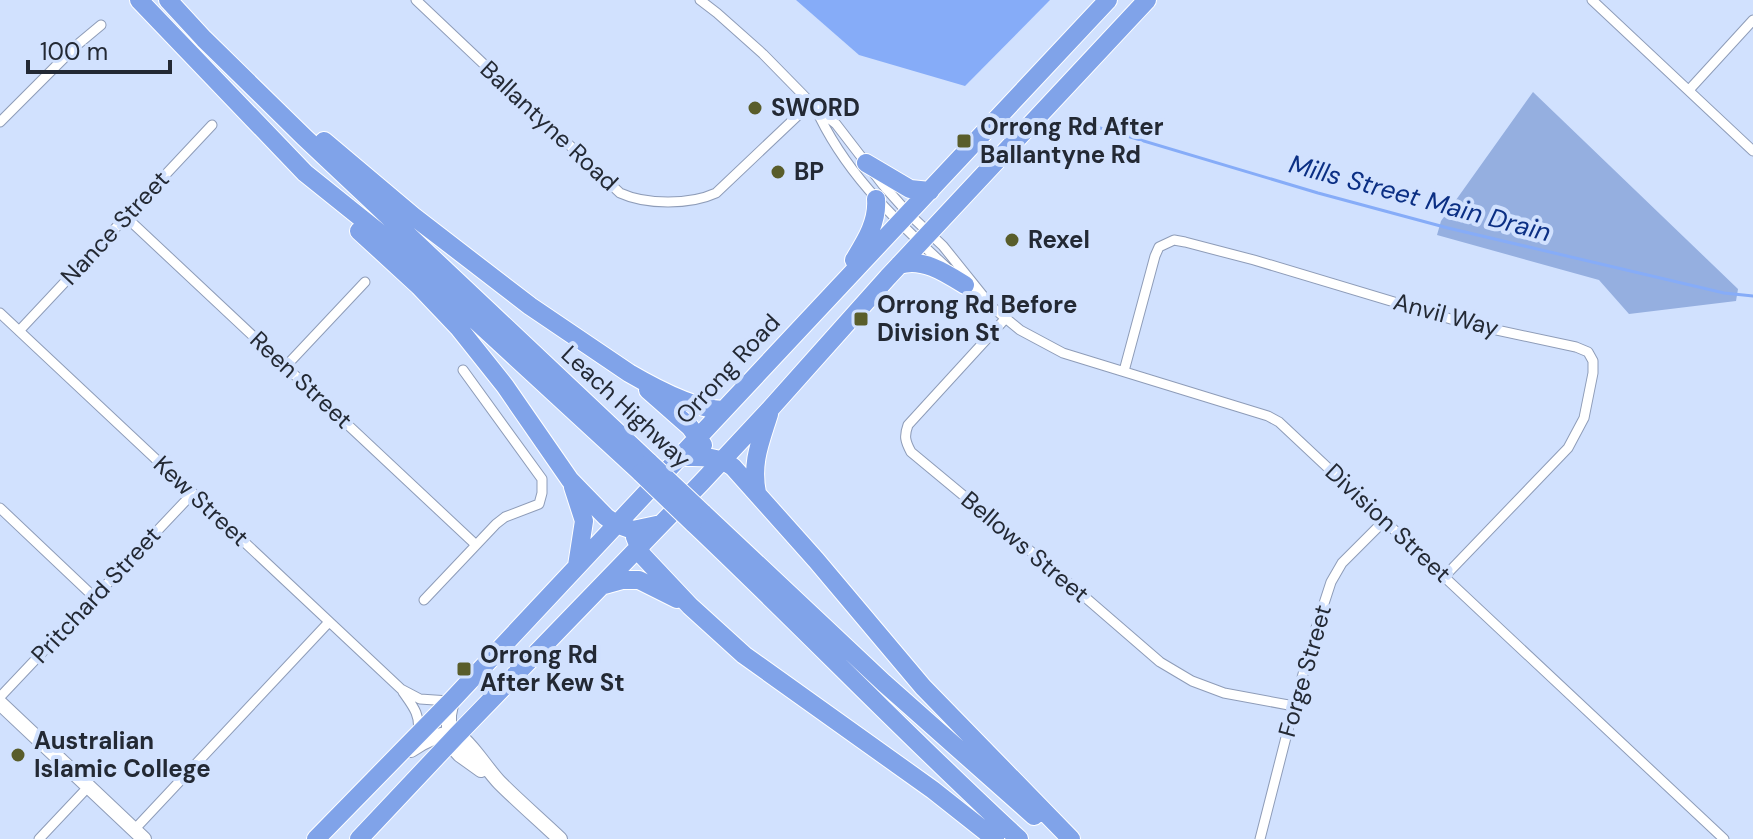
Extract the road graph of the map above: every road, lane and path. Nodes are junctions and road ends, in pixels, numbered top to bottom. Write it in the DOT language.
graph roads {
  1 [pos="139,0"];
  2 [pos="168,0"];
  3 [pos="416,0"];
  4 [pos="700,0"];
  5 [pos="1108,0"];
  6 [pos="1147,0"];
  7 [pos="1592,0"];
  8 [pos="1753,20"];
  9 [pos="101,25"];
  10 [pos="220,55"];
  11 [pos="1689,90"];
  12 [pos="813,105"];
  13 [pos="0,122"];
  14 [pos="212,125"];
  15 [pos="1753,151"];
  16 [pos="866,163"];
  17 [pos="305,173"];
  18 [pos="930,191"];
  19 [pos="876,199"];
  20 [pos="126,217"];
  21 [pos="904,218"];
  22 [pos="925,238"];
  23 [pos="899,265"];
  24 [pos="365,282"];
  25 [pos="965,285"];
  26 [pos="825,302"];
  27 [pos="992,307"];
  28 [pos="0,313"];
  29 [pos="1005,319"];
  30 [pos="19,331"];
  31 [pos="286,366"];
  32 [pos="463,370"];
  33 [pos="1124,371"];
  34 [pos="629,373"];
  35 [pos="771,408"];
  36 [pos="723,410"];
  37 [pos="698,436"];
  38 [pos="679,457"];
  39 [pos="714,458"];
  40 [pos="645,468"];
  41 [pos="570,480"];
  42 [pos="193,493"];
  43 [pos="757,493"];
  44 [pos="0,508"];
  45 [pos="698,518"];
  46 [pos="1384,521"];
  47 [pos="629,534"];
  48 [pos="475,544"];
  49 [pos="577,566"];
  50 [pos="1444,577"];
  51 [pos="604,585"];
  52 [pos="94,597"];
  53 [pos="424,600"];
  54 [pos="690,606"];
  55 [pos="329,622"];
  56 [pos="401,689"];
  57 [pos="0,697"];
  58 [pos="452,700"];
  59 [pos="0,703"];
  60 [pos="1294,706"];
  61 [pos="417,736"];
  62 [pos="452,737"];
  63 [pos="89,786"];
  64 [pos="354,801"];
  65 [pos="139,834"];
  66 [pos="39,839"];
  67 [pos="316,839"];
  68 [pos="359,839"];
  69 [pos="560,839"];
  70 [pos="995,839"];
  71 [pos="1019,839"];
  72 [pos="1060,839"];
  73 [pos="1071,839"];
  74 [pos="1260,839"];
  75 [pos="1724,839"];
  1 -- 17 [label="highway, Leach Highway"];
  2 -- 10 [label="highway, Leach Highway"];
  3 -- 12 [label="street, Ballantyne Road"];
  4 -- 12 [label="street"];
  5 -- 18 [label="highway, Orrong Road"];
  6 -- 22 [label="highway"];
  7 -- 11 [label="street"];
  8 -- 11 [label="street"];
  9 -- 13 [label="street"];
  10 -- 34 [label="highway"];
  10 -- 40 [label="highway, Leach Highway"];
  11 -- 15 [label="street"];
  12 -- 16 [label="street"];
  12 -- 19 [label="street"];
  14 -- 20 [label="street, Nance Street"];
  16 -- 18 [label="highway"];
  16 -- 21 [label="street"];
  17 -- 40 [label="highway, Leach Highway"];
  17 -- 41 [label="highway"];
  18 -- 21 [label="highway, Orrong Road"];
  19 -- 21 [label="street"];
  19 -- 26 [label="highway"];
  20 -- 30 [label="street, Nance Street"];
  20 -- 31 [label="street, Reen Street"];
  21 -- 22 [label="street"];
  21 -- 26 [label="highway, Orrong Road"];
  22 -- 23 [label="highway"];
  22 -- 25 [label="street, Division Street"];
  22 -- 27 [label="street, Division Street"];
  23 -- 25 [label="highway"];
  23 -- 35 [label="highway"];
  24 -- 31 [label="street"];
  25 -- 27 [label="street, Division Street"];
  26 -- 36 [label="highway, Orrong Road"];
  27 -- 29 [label="street, Division Street"];
  28 -- 30 [label="street, Kew Street"];
  29 -- 33 [label="street, Division Street"];
  29 -- 60 [label="street, Bellows Street"];
  30 -- 42 [label="street, Kew Street"];
  31 -- 48 [label="street, Reen Street"];
  32 -- 48 [label="street"];
  33 -- 46 [label="street, Division Street"];
  33 -- 50 [label="street, Anvil Way"];
  34 -- 36 [label="highway"];
  34 -- 37 [label="highway"];
  35 -- 39 [label="highway"];
  35 -- 43 [label="highway"];
  36 -- 37 [label="highway, Orrong Road"];
  37 -- 38 [label="highway, Orrong Road"];
  37 -- 39 [label="highway"];
  38 -- 39 [label="highway"];
  38 -- 47 [label="highway, Orrong Road"];
  39 -- 43 [label="highway"];
  39 -- 47 [label="highway"];
  40 -- 45 [label="highway, Leach Highway, bridge"];
  41 -- 47 [label="highway"];
  41 -- 49 [label="highway"];
  42 -- 52 [label="street, Pritchard Street"];
  42 -- 55 [label="street, Kew Street"];
  43 -- 73 [label="highway"];
  44 -- 52 [label="street"];
  45 -- 71 [label="highway, Leach Highway"];
  45 -- 72 [label="highway, Leach Highway"];
  46 -- 50 [label="street, Division Street"];
  46 -- 60 [label="street, Forge Street"];
  47 -- 49 [label="highway, Orrong Road"];
  47 -- 51 [label="highway, Orrong Road"];
  47 -- 54 [label="highway"];
  48 -- 53 [label="street"];
  49 -- 58 [label="highway, Orrong Road"];
  50 -- 75 [label="street, Division Street"];
  51 -- 54 [label="highway"];
  51 -- 62 [label="highway, Orrong Road"];
  52 -- 57 [label="street, Pritchard Street"];
  54 -- 70 [label="highway"];
  55 -- 56 [label="street, Kew Street"];
  55 -- 65 [label="street"];
  56 -- 58 [label="street, Kew Street"];
  56 -- 61 [label="street, Kew Street"];
  58 -- 61 [label="highway, Orrong Road"];
  58 -- 62 [label="street"];
  59 -- 63 [label="street"];
  60 -- 74 [label="street, Forge Street"];
  61 -- 64 [label="highway, Orrong Road"];
  62 -- 64 [label="street"];
  62 -- 68 [label="highway, Orrong Road"];
  62 -- 69 [label="street"];
  63 -- 65 [label="street"];
  63 -- 66 [label="street"];
  64 -- 67 [label="highway, Orrong Road"];
}
